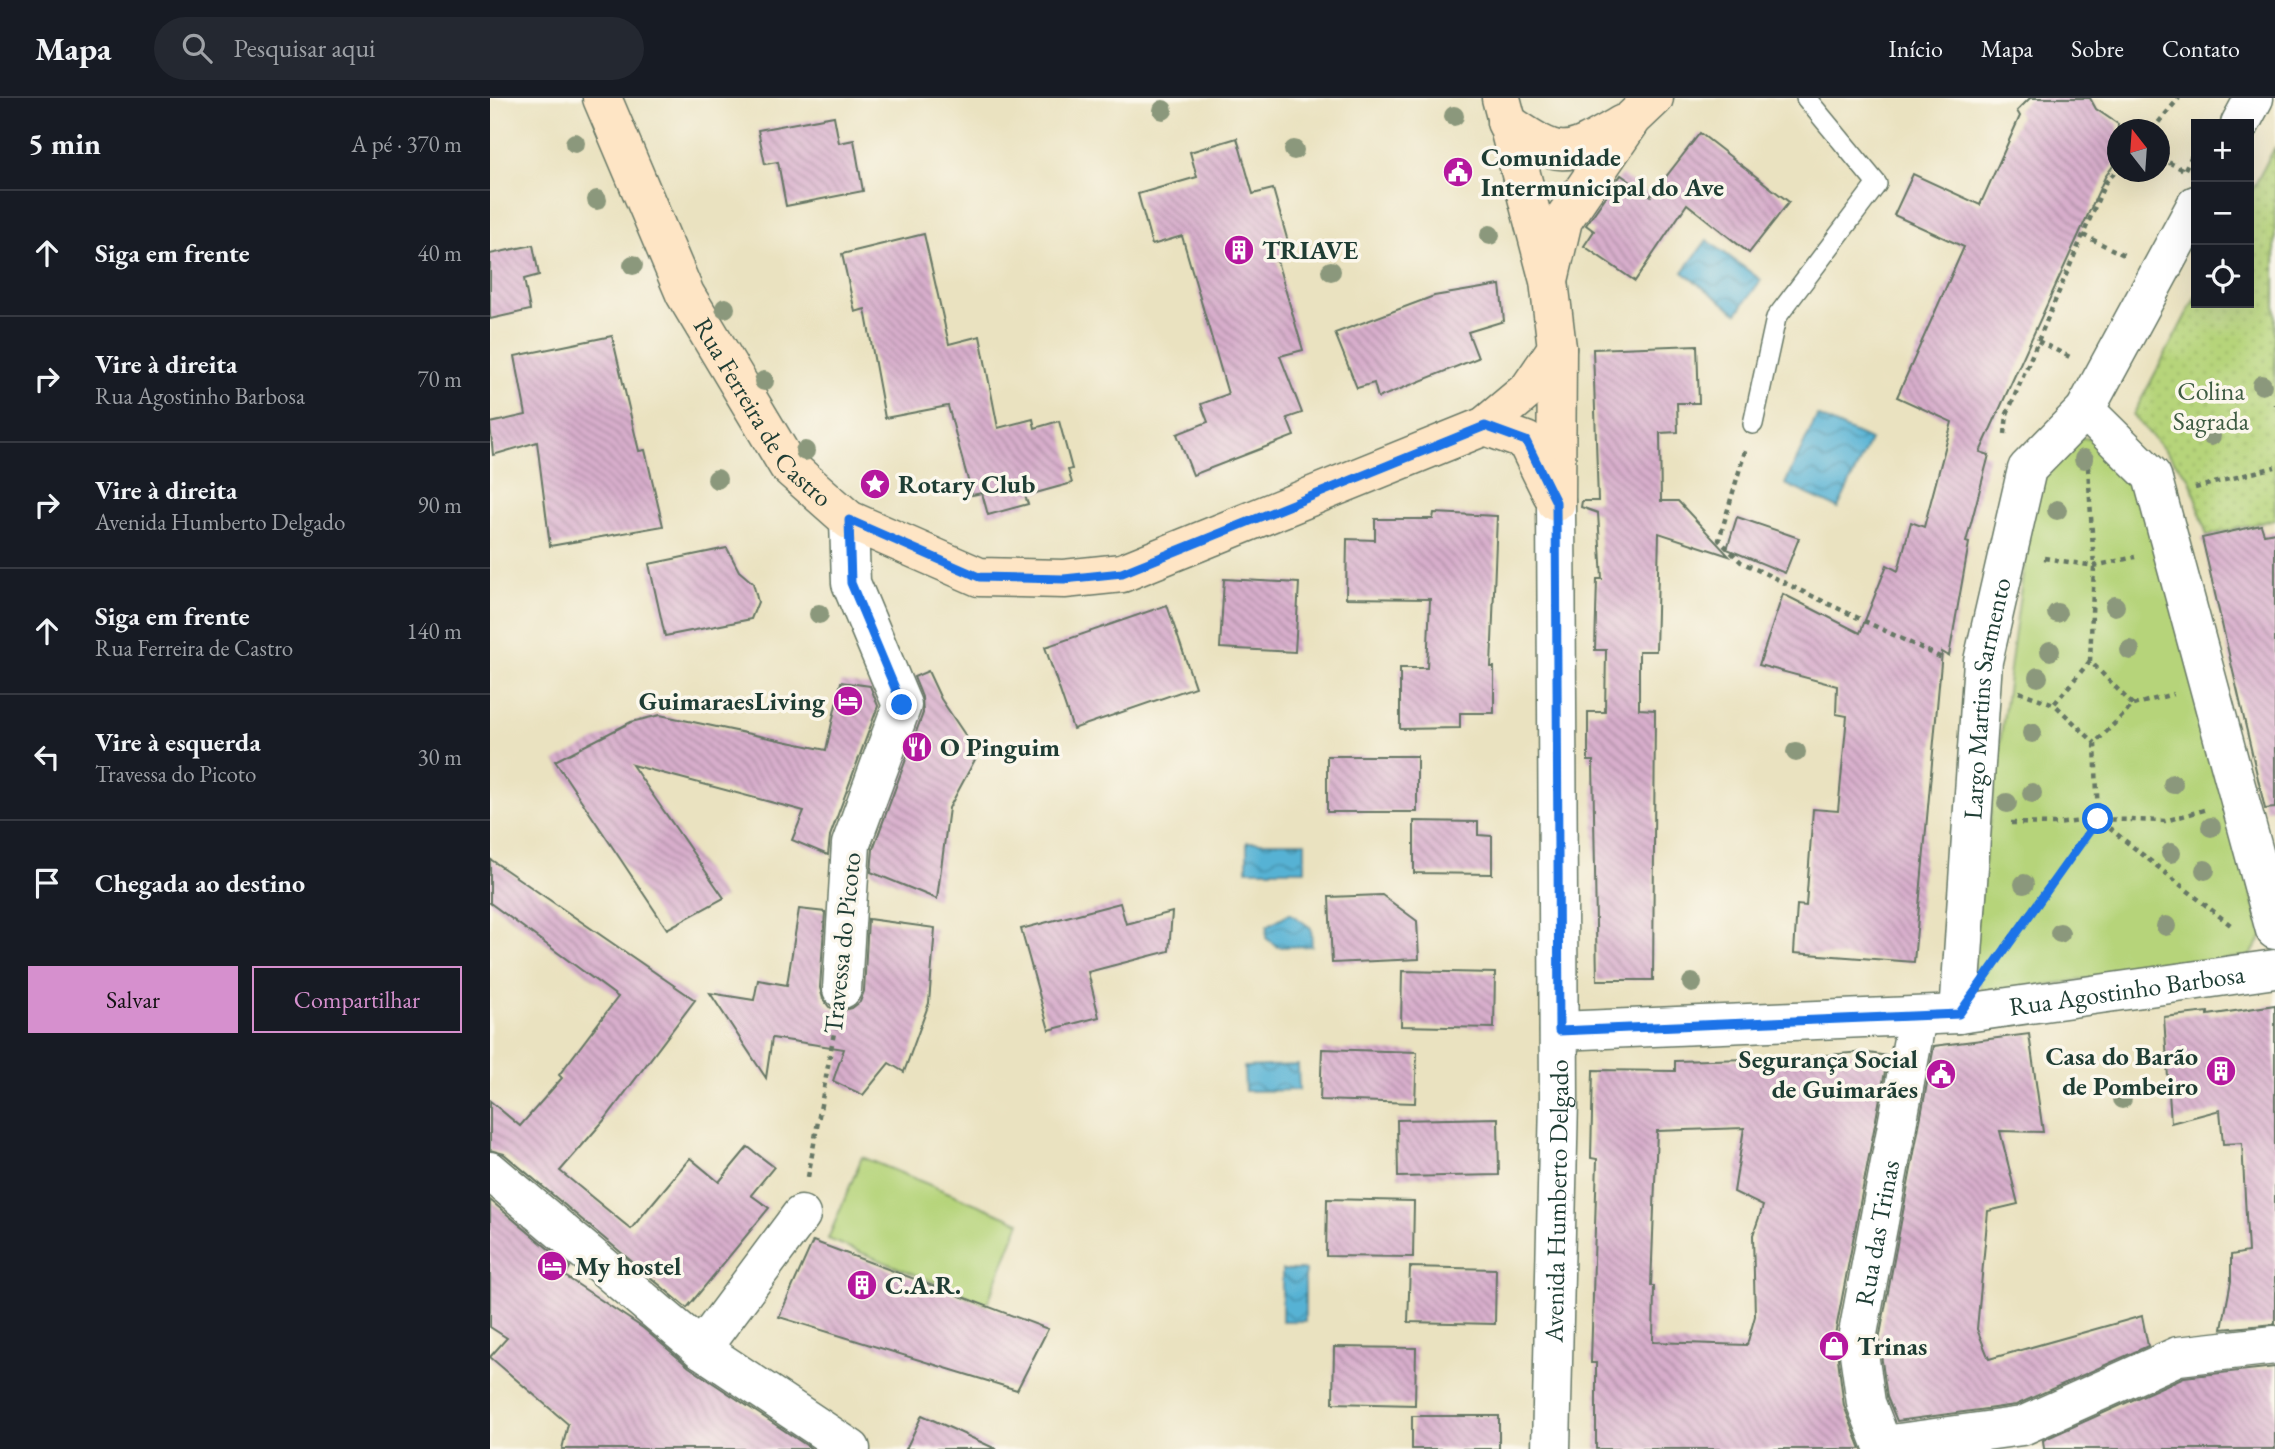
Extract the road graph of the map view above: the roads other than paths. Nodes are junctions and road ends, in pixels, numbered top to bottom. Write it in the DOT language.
graph roads {
  1 [pos="602,98"];
  2 [pos="1806,98"];
  3 [pos="2254,98"];
  4 [pos="1644,108"];
  5 [pos="1503,110"];
  6 [pos="2243,119"];
  7 [pos="2190,188"];
  8 [pos="1549,281"];
  9 [pos="1557,348"];
  10 [pos="2085,410"];
  11 [pos="1753,424"];
  12 [pos="1485,426"];
  13 [pos="1556,502"];
  14 [pos="849,520"];
  15 [pos="2275,930"];
  16 [pos="2262,971"];
  17 [pos="842,989"];
  18 [pos="1959,1014"];
  19 [pos="1917,1018"];
  20 [pos="1559,1031"];
  21 [pos="490,1171"];
  22 [pos="801,1215"];
  23 [pos="2275,1345"];
  24 [pos="701,1349"];
  25 [pos="1884,1447"];
  26 [pos="851,1449"];
  27 [pos="1551,1449"];
  1 -- 14 [label="street, Rua Ferreira de Castro"];
  2 -- 11 [label="lane"];
  3 -- 6 [label="street"];
  4 -- 5 [label="street"];
  4 -- 8 [label="street"];
  5 -- 8 [label="street"];
  7 -- 10 [label="street, Largo Martins Sarmento"];
  8 -- 9 [label="street, Avenida Humberto Delgado"];
  9 -- 12 [label="street, Rua Ferreira de Castro"];
  9 -- 13 [label="street, Avenida Humberto Delgado"];
  10 -- 15 [label="street"];
  10 -- 18 [label="street, Largo Martins Sarmento"];
  12 -- 13 [label="street"];
  12 -- 14 [label="street, Rua Ferreira de Castro"];
  13 -- 20 [label="street, Avenida Humberto Delgado"];
  14 -- 17 [label="street, Travessa do Picoto"];
  16 -- 18 [label="street, Rua Agostinho Barbosa"];
  18 -- 19 [label="street, Rua Agostinho Barbosa"];
  19 -- 20 [label="street, Rua Agostinho Barbosa"];
  19 -- 25 [label="street, Rua das Trinas"];
  20 -- 27 [label="street, Avenida Humberto Delgado"];
  21 -- 24 [label="street"];
  22 -- 24 [label="street"];
  23 -- 25 [label="street"];
  24 -- 26 [label="street"];
}
